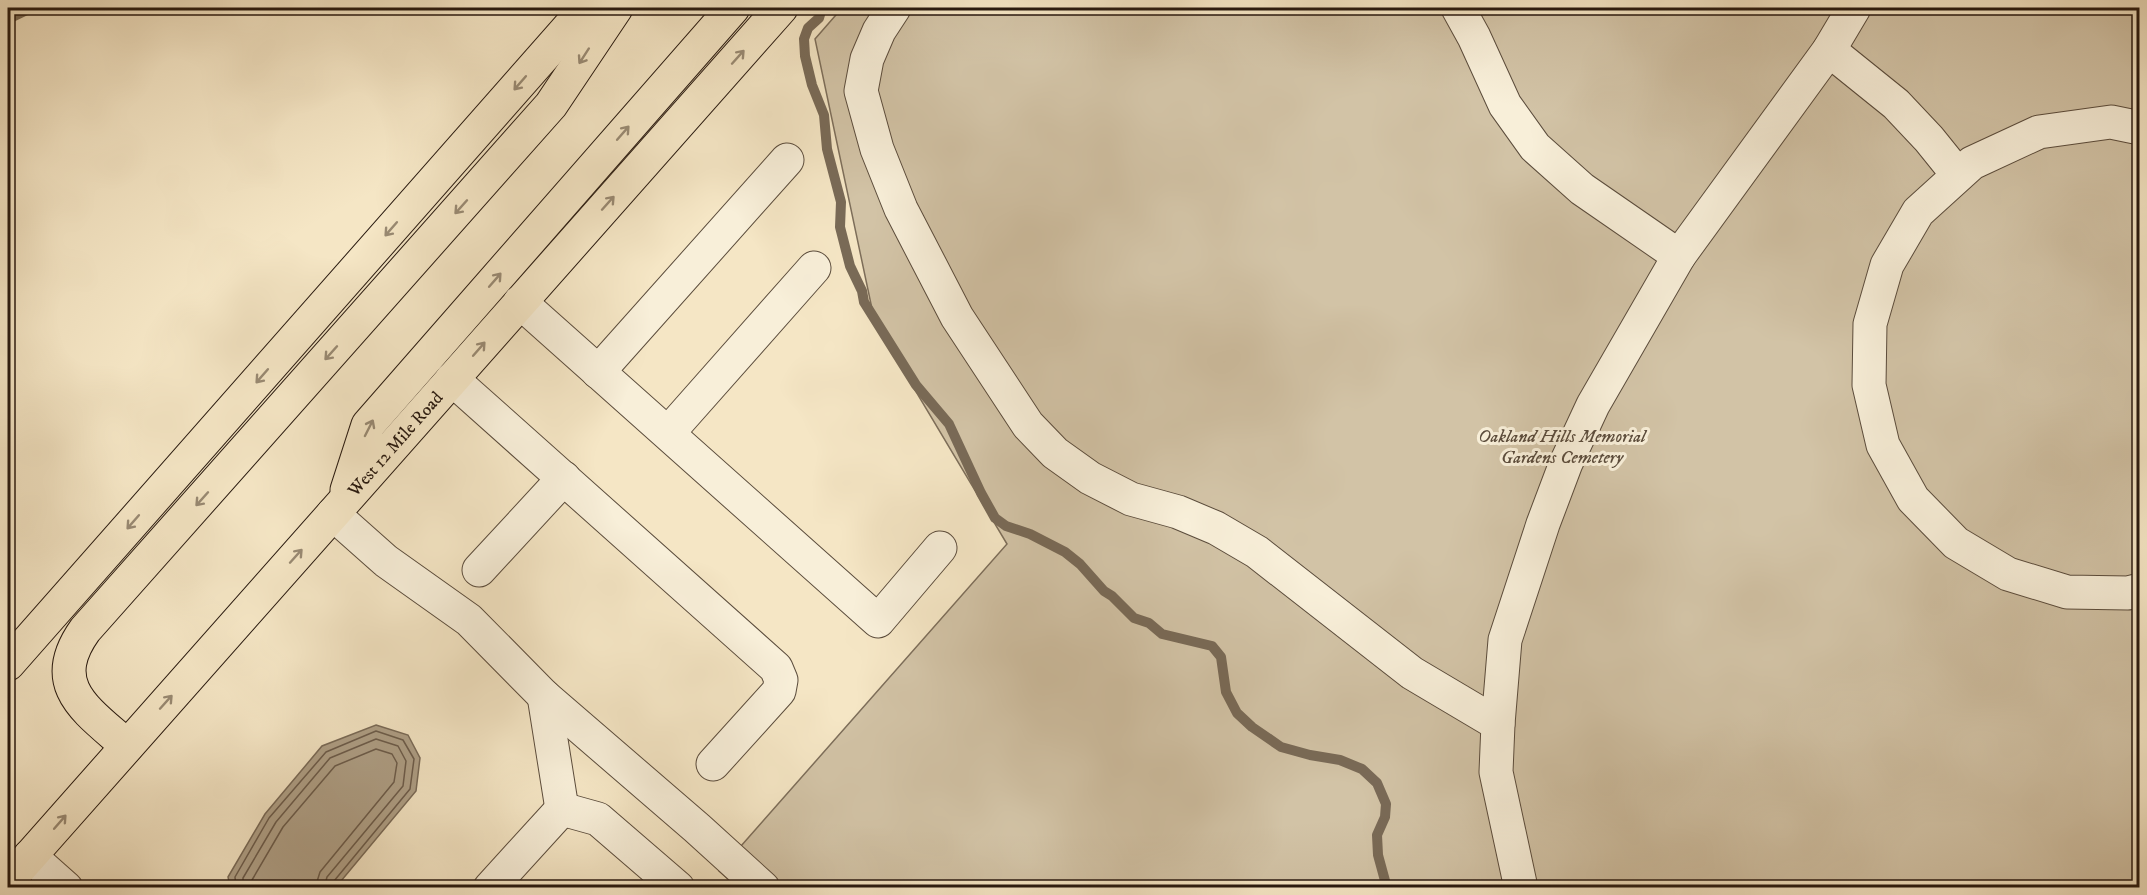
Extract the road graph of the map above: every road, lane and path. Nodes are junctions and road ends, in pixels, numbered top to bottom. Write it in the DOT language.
graph roads {
  1 [pos="586,8"];
  2 [pos="616,8"];
  3 [pos="733,8"];
  4 [pos="781,8"];
  5 [pos="894,8"];
  6 [pos="1458,8"];
  7 [pos="1854,8"];
  8 [pos="1829,50"];
  9 [pos="2139,128"];
  10 [pos="787,160"];
  11 [pos="1958,176"];
  12 [pos="1678,256"];
  13 [pos="814,268"];
  14 [pos="520,302"];
  15 [pos="598,372"];
  16 [pos="452,379"];
  17 [pos="668,433"];
  18 [pos="564,478"];
  19 [pos="338,509"];
  20 [pos="940,548"];
  21 [pos="479,570"];
  22 [pos="2139,590"];
  23 [pos="8,664"];
  24 [pos="544,696"];
  25 [pos="1498,724"];
  26 [pos="127,746"];
  27 [pos="713,764"];
  28 [pos="562,809"];
  29 [pos="30,856"];
  30 [pos="8,881"];
  31 [pos="66,888"];
  32 [pos="490,888"];
  33 [pos="678,888"];
  34 [pos="763,888"];
  35 [pos="1521,888"];
  1 -- 23 [label="main road, one-way"];
  2 -- 26 [label="main road, one-way"];
  19 -- 3 [label="main road, one-way"];
  14 -- 4 [label="main road, West 12 Mile Road, one-way"];
  5 -- 25 [label="lane"];
  6 -- 12 [label="lane"];
  7 -- 8 [label="lane"];
  8 -- 11 [label="lane"];
  8 -- 12 [label="lane"];
  9 -- 11 [label="lane"];
  10 -- 15 [label="lane"];
  11 -- 22 [label="lane"];
  12 -- 25 [label="lane"];
  13 -- 17 [label="lane"];
  14 -- 15 [label="lane"];
  16 -- 14 [label="main road, West 12 Mile Road, one-way"];
  15 -- 17 [label="lane"];
  16 -- 18 [label="lane"];
  16 -- 19 [label="main road, West 12 Mile Road"];
  17 -- 20 [label="lane"];
  18 -- 21 [label="lane"];
  18 -- 27 [label="lane"];
  19 -- 24 [label="lane"];
  26 -- 19 [label="main road, West 12 Mile Road, one-way"];
  24 -- 28 [label="lane"];
  24 -- 34 [label="lane"];
  25 -- 35 [label="lane"];
  29 -- 26 [label="main road, West 12 Mile Road, one-way"];
  28 -- 32 [label="lane"];
  28 -- 33 [label="lane"];
  29 -- 30 [label="main road, West 12 Mile Road"];
  29 -- 31 [label="lane"];
}
